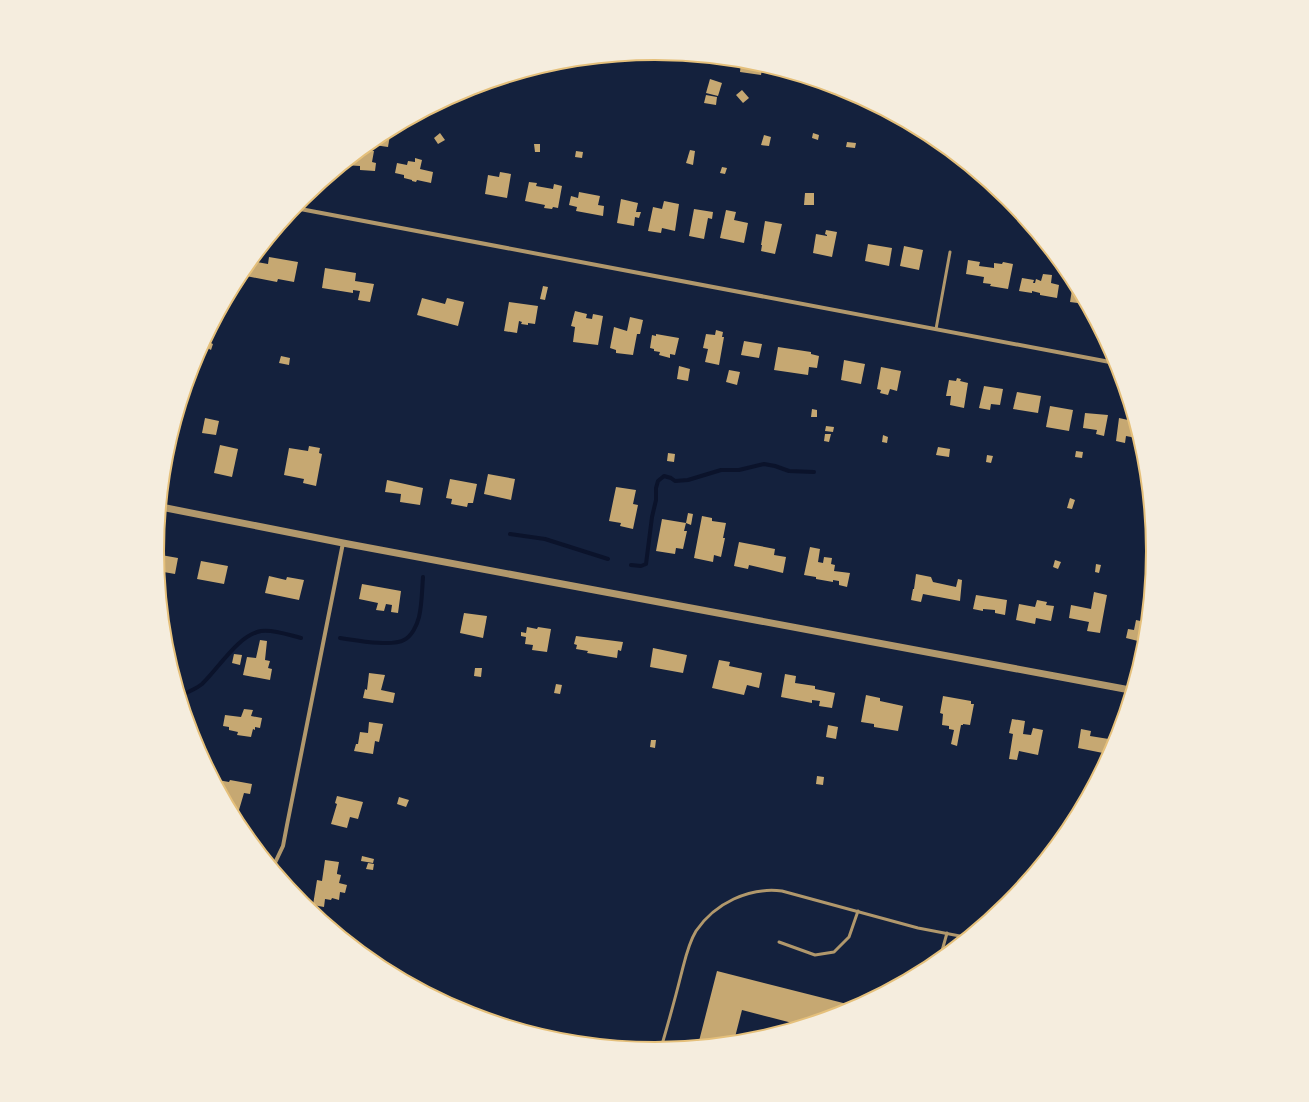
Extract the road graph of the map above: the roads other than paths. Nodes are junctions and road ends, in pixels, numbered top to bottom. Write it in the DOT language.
graph roads {
  1 [pos="302,209"];
  2 [pos="950,252"];
  3 [pos="936,329"];
  4 [pos="1107,362"];
  5 [pos="166,508"];
  6 [pos="343,543"];
  7 [pos="1125,689"];
  8 [pos="275,862"];
  9 [pos="858,911"];
  10 [pos="946,933"];
  11 [pos="959,936"];
  12 [pos="779,942"];
  13 [pos="942,948"];
  14 [pos="663,1042"];
  1 -- 3 [label="street"];
  2 -- 3 [label="lane"];
  3 -- 4 [label="street"];
  5 -- 6 [label="street"];
  6 -- 7 [label="street"];
  6 -- 8 [label="street"];
  9 -- 10 [label="lane"];
  9 -- 12 [label="lane"];
  9 -- 14 [label="lane"];
  10 -- 11 [label="lane"];
  10 -- 13 [label="lane"];
}
